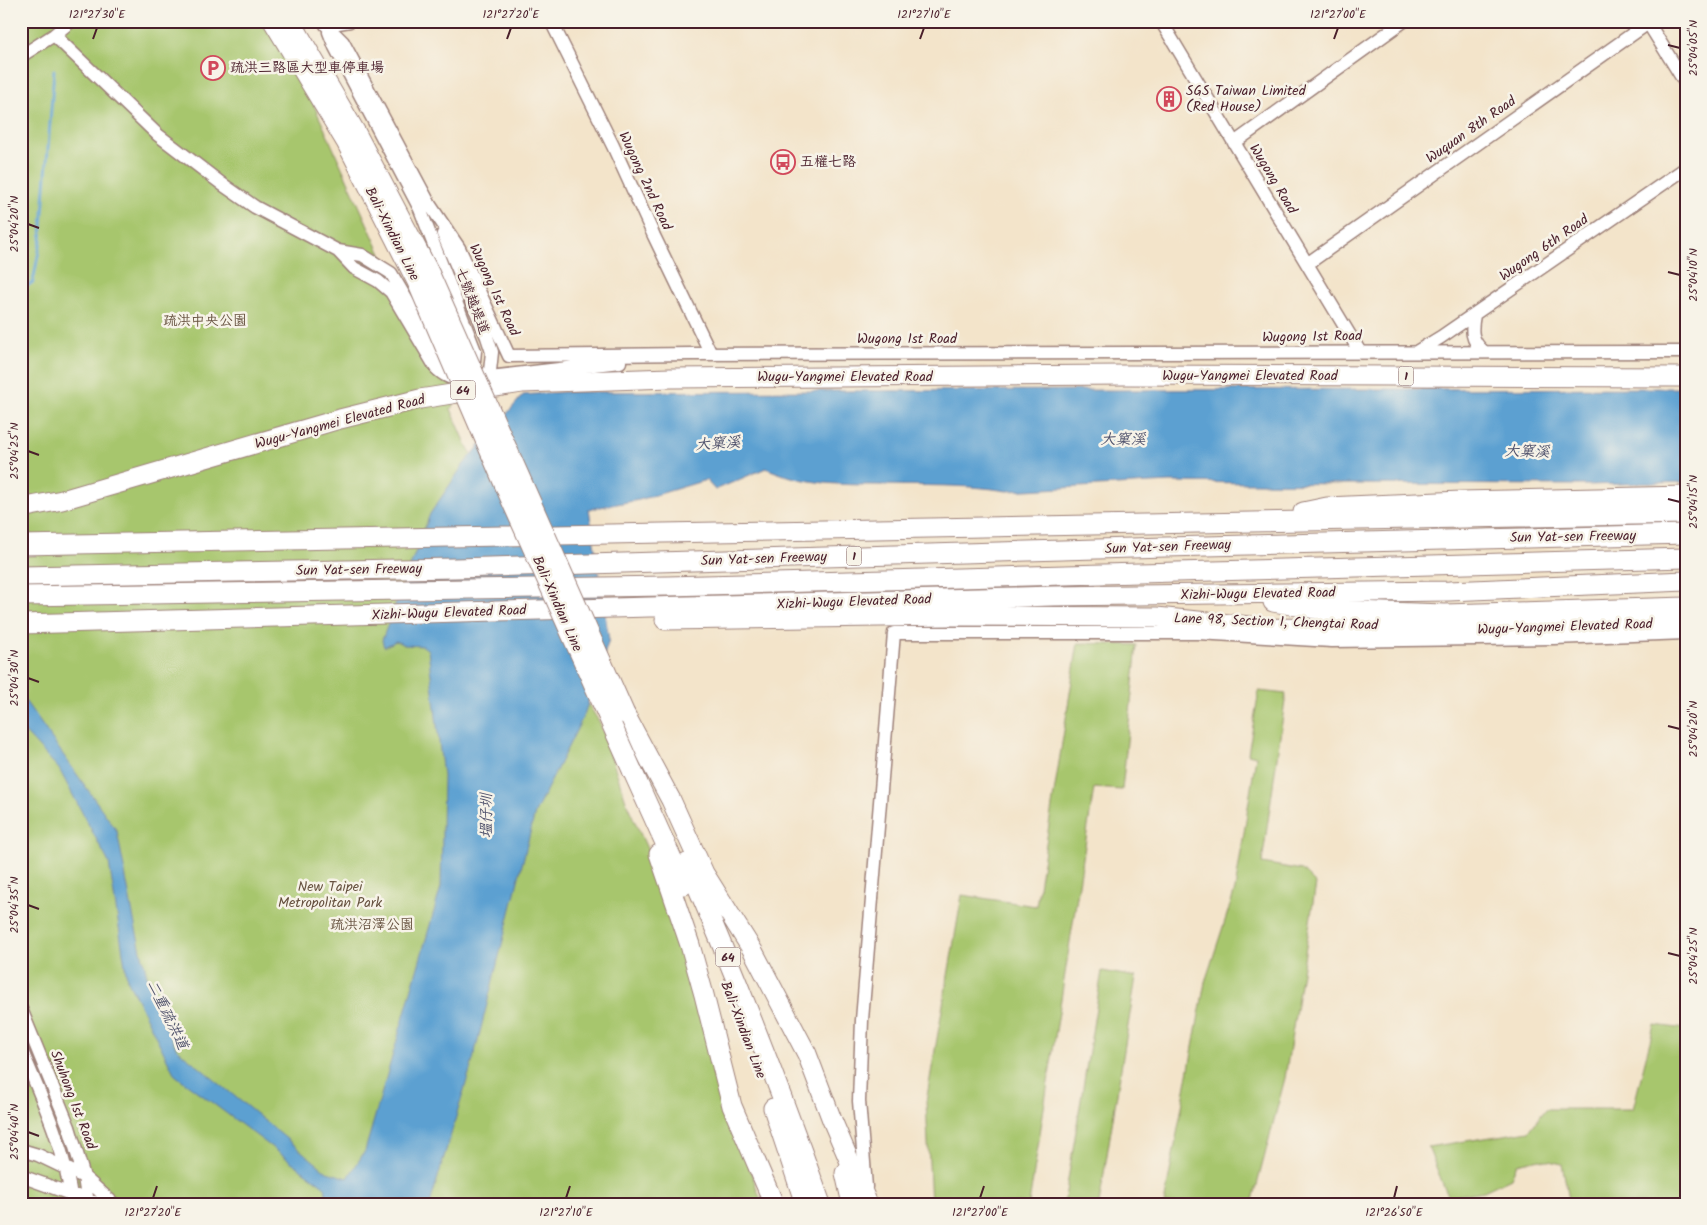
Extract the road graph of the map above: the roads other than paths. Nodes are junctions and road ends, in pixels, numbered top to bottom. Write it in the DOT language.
graph roads {
  1 [pos="71,21"];
  2 [pos="273,21"];
  3 [pos="291,21"];
  4 [pos="350,21"];
  5 [pos="551,21"];
  6 [pos="1161,21"];
  7 [pos="1404,21"];
  8 [pos="1649,22"];
  9 [pos="325,23"];
  10 [pos="54,35"];
  11 [pos="21,56"];
  12 [pos="1686,84"];
  13 [pos="1234,143"];
  14 [pos="1686,168"];
  15 [pos="425,207"];
  16 [pos="338,251"];
  17 [pos="1307,264"];
  18 [pos="1474,315"];
  19 [pos="1418,351"];
  20 [pos="1483,351"];
  21 [pos="1360,352"];
  22 [pos="1686,352"];
  23 [pos="692,354"];
  24 [pos="711,354"];
  25 [pos="1686,377"];
  26 [pos="482,378"];
  27 [pos="1686,496"];
  28 [pos="21,508"];
  29 [pos="1686,514"];
  30 [pos="1686,534"];
  31 [pos="21,545"];
  32 [pos="1166,546"];
  33 [pos="1686,558"];
  34 [pos="1089,573"];
  35 [pos="21,576"];
  36 [pos="1683,582"];
  37 [pos="21,596"];
  38 [pos="1686,607"];
  39 [pos="1686,623"];
  40 [pos="28,624"];
  41 [pos="1686,633"];
  42 [pos="625,714"];
  43 [pos="632,770"];
  44 [pos="21,1009"];
  45 [pos="21,1049"];
  46 [pos="732,1106"];
  47 [pos="832,1120"];
  48 [pos="21,1150"];
  49 [pos="66,1168"];
  50 [pos="21,1176"];
  51 [pos="84,1177"];
  52 [pos="72,1199"];
  53 [pos="92,1202"];
  54 [pos="114,1204"];
  55 [pos="768,1204"];
  56 [pos="774,1204"];
  57 [pos="805,1204"];
  58 [pos="821,1204"];
  59 [pos="852,1204"];
  60 [pos="869,1204"];
  1 -- 10 [label="street"];
  2 -- 43 [label="highway, Bali-Xindian Line / 64, bridge"];
  3 -- 42 [label="highway, Bali-Xindian Line / 64, bridge"];
  4 -- 9 [label="street"];
  5 -- 24 [label="street, Wugong 2nd Road"];
  6 -- 13 [label="street, Wugong Road"];
  7 -- 13 [label="street"];
  8 -- 12 [label="street"];
  8 -- 17 [label="street, Wuquan 8th Road"];
  9 -- 15 [label="street, Wugong 1st Road"];
  10 -- 11 [label="street"];
  10 -- 16 [label="street, 七號越堤道"];
  13 -- 17 [label="street, Wugong Road"];
  14 -- 18 [label="street, Wugong 6th Road"];
  15 -- 16 [label="street, 七號越堤道"];
  15 -- 23 [label="street, Wugong 1st Road"];
  15 -- 26 [label="street, 七號越堤道"];
  16 -- 26 [label="street, 七號越堤道"];
  17 -- 21 [label="street, Wugong Road"];
  18 -- 19 [label="street, Wugong 6th Road"];
  18 -- 20 [label="street"];
  19 -- 20 [label="street, Wugong 1st Road"];
  19 -- 21 [label="street, Wugong 1st Road"];
  20 -- 22 [label="street, Wugong 1st Road"];
  21 -- 24 [label="street, Wugong 1st Road"];
  23 -- 24 [label="street, Wugong 1st Road"];
  23 -- 26 [label="street, 七號越堤道"];
  25 -- 28 [label="highway, Wugu-Yangmei Elevated Road / 1, bridge"];
  27 -- 32 [label="highway"];
  29 -- 31 [label="highway, 1, bridge"];
  30 -- 32 [label="highway, Sun Yat-sen Freeway / 1"];
  32 -- 35 [label="highway, Sun Yat-sen Freeway / 1, bridge"];
  33 -- 34 [label="highway, Sun Yat-sen Freeway / 1"];
  34 -- 37 [label="highway, Sun Yat-sen Freeway / 1, bridge"];
  34 -- 38 [label="highway"];
  36 -- 40 [label="highway, Xizhi-Wugu Elevated Road, bridge"];
  39 -- 40 [label="highway, Wugu-Yangmei Elevated Road, bridge"];
  41 -- 60 [label="street, Lane 98, Section 1, Chengtai Road"];
  42 -- 47 [label="highway"];
  42 -- 58 [label="highway, Bali-Xindian Line / 64"];
  43 -- 46 [label="highway"];
  43 -- 57 [label="highway, Bali-Xindian Line / 64"];
  44 -- 51 [label="street, Shuhong 1st Road"];
  45 -- 49 [label="street, Shuhong 1st Road"];
  46 -- 55 [label="highway"];
  46 -- 56 [label="highway"];
  47 -- 59 [label="highway"];
  47 -- 60 [label="highway"];
  48 -- 49 [label="street"];
  49 -- 51 [label="street"];
  49 -- 52 [label="street, Shuhong 1st Road"];
  50 -- 52 [label="street"];
  51 -- 53 [label="street, Shuhong 1st Road"];
  51 -- 54 [label="street"];
  52 -- 53 [label="street"];
}
